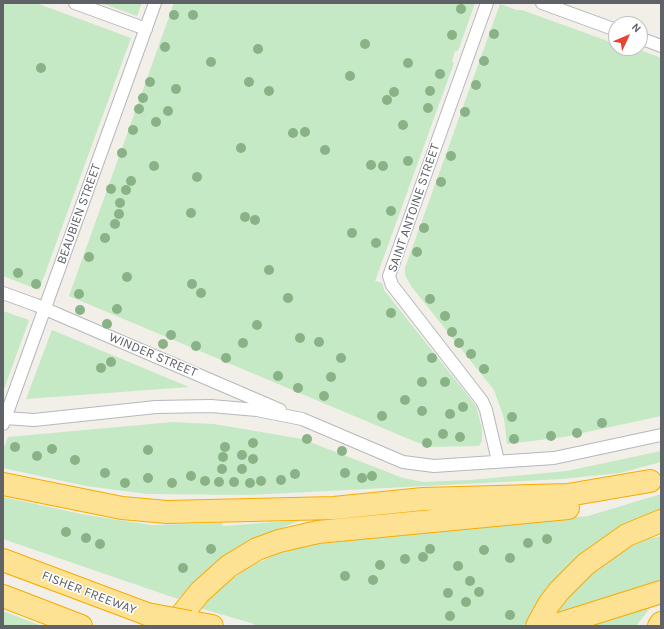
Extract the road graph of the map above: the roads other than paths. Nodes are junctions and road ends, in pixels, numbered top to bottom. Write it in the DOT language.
graph roads {
  1 [pos="75,3"];
  2 [pos="156,3"];
  3 [pos="487,3"];
  4 [pos="542,3"];
  5 [pos="608,27"];
  6 [pos="146,29"];
  7 [pos="648,41"];
  8 [pos="661,46"];
  9 [pos="3,293"];
  10 [pos="44,309"];
  11 [pos="302,419"];
  12 [pos="4,421"];
  13 [pos="661,434"];
  14 [pos="498,461"];
  15 [pos="656,479"];
  16 [pos="3,484"];
  17 [pos="661,522"];
  18 [pos="3,560"];
  19 [pos="661,592"];
  20 [pos="3,596"];
  21 [pos="661,623"];
  22 [pos="180,625"];
  23 [pos="81,626"];
  24 [pos="212,626"];
  25 [pos="537,626"];
  26 [pos="552,626"];
  27 [pos="659,626"];
  1 -- 6 [label="street"];
  2 -- 6 [label="street, BEAUBIEN STREET"];
  3 -- 14 [label="street, SAINT ANTOINE STREET"];
  4 -- 5 [label="street"];
  6 -- 10 [label="street, BEAUBIEN STREET"];
  7 -- 8 [label="street"];
  9 -- 10 [label="street, WINDER STREET"];
  10 -- 11 [label="street, WINDER STREET"];
  10 -- 12 [label="street, BEAUBIEN STREET"];
  11 -- 12 [label="street"];
  11 -- 14 [label="street"];
  13 -- 14 [label="street"];
  15 -- 16 [label="highway"];
  15 -- 22 [label="highway"];
  17 -- 25 [label="highway"];
  18 -- 22 [label="highway, FISHER FREEWAY, bridge"];
  19 -- 26 [label="highway"];
  20 -- 23 [label="highway"];
  21 -- 27 [label="highway"];
  22 -- 24 [label="highway, FISHER FREEWAY"];
}
